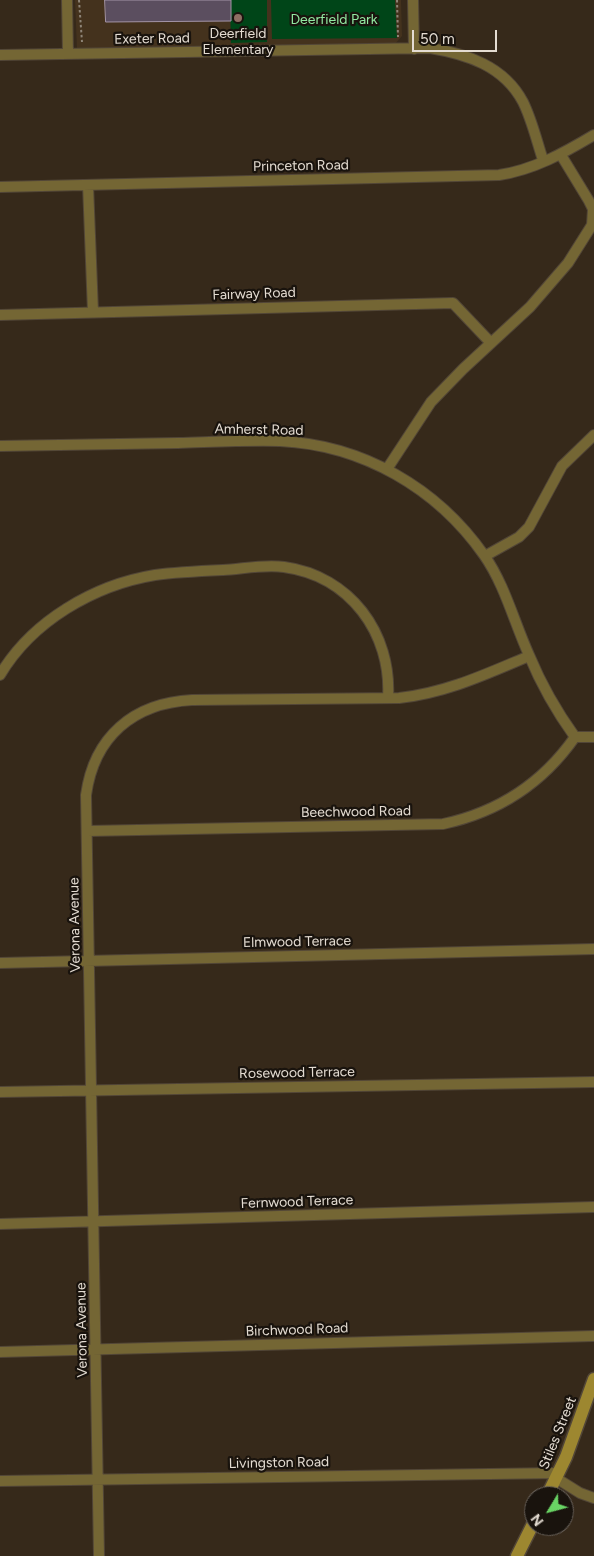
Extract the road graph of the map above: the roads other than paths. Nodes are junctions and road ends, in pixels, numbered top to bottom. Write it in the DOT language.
graph roads {
  1 [pos="67,0"];
  2 [pos="413,0"];
  3 [pos="414,48"];
  4 [pos="68,54"];
  5 [pos="0,55"];
  6 [pos="594,135"];
  7 [pos="561,155"];
  8 [pos="543,160"];
  9 [pos="88,184"];
  10 [pos="0,187"];
  11 [pos="93,312"];
  12 [pos="0,315"];
  13 [pos="491,343"];
  14 [pos="594,435"];
  15 [pos="0,446"];
  16 [pos="387,469"];
  17 [pos="486,556"];
  18 [pos="529,656"];
  19 [pos="0,675"];
  20 [pos="388,698"];
  21 [pos="575,737"];
  22 [pos="594,737"];
  23 [pos="87,831"];
  24 [pos="594,949"];
  25 [pos="89,961"];
  26 [pos="0,963"];
  27 [pos="594,1082"];
  28 [pos="91,1090"];
  29 [pos="0,1092"];
  30 [pos="594,1207"];
  31 [pos="94,1222"];
  32 [pos="0,1224"];
  33 [pos="594,1336"];
  34 [pos="96,1349"];
  35 [pos="0,1352"];
  36 [pos="594,1379"];
  37 [pos="590,1405"];
  38 [pos="558,1475"];
  39 [pos="98,1479"];
  40 [pos="0,1482"];
  41 [pos="552,1486"];
  42 [pos="594,1498"];
  43 [pos="527,1536"];
  44 [pos="100,1556"];
  45 [pos="517,1556"];
  1 -- 4 [label="street"];
  2 -- 3 [label="street"];
  3 -- 4 [label="street, Exeter Road"];
  3 -- 8 [label="street, Exeter Road"];
  4 -- 5 [label="street, Exeter Road"];
  6 -- 7 [label="street, Princeton Road"];
  7 -- 8 [label="street, Princeton Road"];
  7 -- 13 [label="street"];
  8 -- 9 [label="street, Princeton Road"];
  9 -- 10 [label="street, Princeton Road"];
  9 -- 11 [label="street"];
  11 -- 12 [label="street, Fairway Road"];
  11 -- 13 [label="street, Fairway Road"];
  13 -- 16 [label="street"];
  14 -- 17 [label="street"];
  15 -- 16 [label="street, Amherst Road"];
  16 -- 17 [label="street, Amherst Road"];
  17 -- 18 [label="street, Amherst Road"];
  18 -- 20 [label="street, Verona Avenue"];
  18 -- 21 [label="street, Amherst Road"];
  19 -- 20 [label="street"];
  20 -- 23 [label="street, Verona Avenue"];
  21 -- 22 [label="street"];
  21 -- 23 [label="street, Beechwood Road"];
  23 -- 25 [label="street, Verona Avenue"];
  24 -- 25 [label="street, Elmwood Terrace"];
  25 -- 26 [label="street, Elmwood Terrace"];
  25 -- 28 [label="street, Verona Avenue"];
  27 -- 28 [label="street, Rosewood Terrace"];
  28 -- 29 [label="street, Rosewood Terrace"];
  28 -- 31 [label="street, Verona Avenue"];
  30 -- 31 [label="street, Fernwood Terrace"];
  31 -- 32 [label="street, Fernwood Terrace"];
  31 -- 34 [label="street, Verona Avenue"];
  33 -- 34 [label="street, Birchwood Road"];
  34 -- 35 [label="street, Birchwood Road"];
  34 -- 39 [label="street, Verona Avenue"];
  36 -- 37 [label="main road, Stiles Street"];
  37 -- 38 [label="main road, Stiles Street"];
  38 -- 39 [label="street, Livingston Road"];
  38 -- 41 [label="main road, Stiles Street"];
  38 -- 42 [label="street"];
  39 -- 40 [label="street, Livingston Road"];
  39 -- 44 [label="street, Verona Avenue"];
  43 -- 45 [label="main road"];
}
